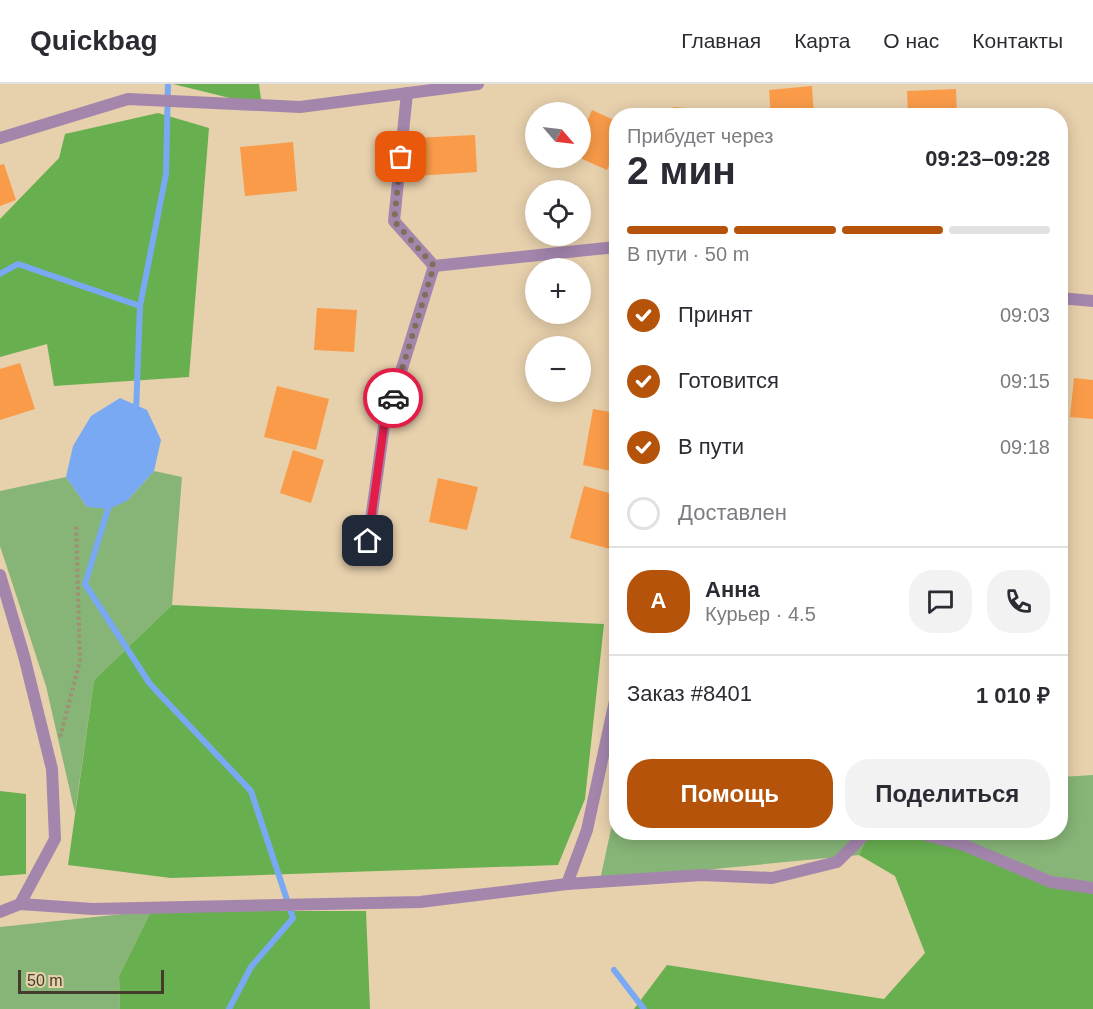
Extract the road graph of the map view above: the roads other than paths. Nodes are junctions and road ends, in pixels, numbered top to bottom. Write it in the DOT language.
graph roads {
  1 [pos="478,84"];
  2 [pos="407,93"];
  3 [pos="0,138"];
  4 [pos="609,248"];
  5 [pos="434,266"];
  6 [pos="1068,299"];
  7 [pos="1093,301"];
  8 [pos="368,541"];
  9 [pos="0,575"];
  10 [pos="609,728"];
  11 [pos="859,840"];
  12 [pos="945,840"];
  13 [pos="567,884"];
  14 [pos="1093,888"];
  15 [pos="20,904"];
  16 [pos="0,912"];
  1 -- 2 [label="street"];
  2 -- 3 [label="street"];
  2 -- 5 [label="street"];
  4 -- 5 [label="street"];
  5 -- 8 [label="street"];
  6 -- 7 [label="street"];
  9 -- 15 [label="street"];
  10 -- 13 [label="street"];
  11 -- 13 [label="street"];
  12 -- 14 [label="street"];
  13 -- 15 [label="street"];
  15 -- 16 [label="street"];
}
